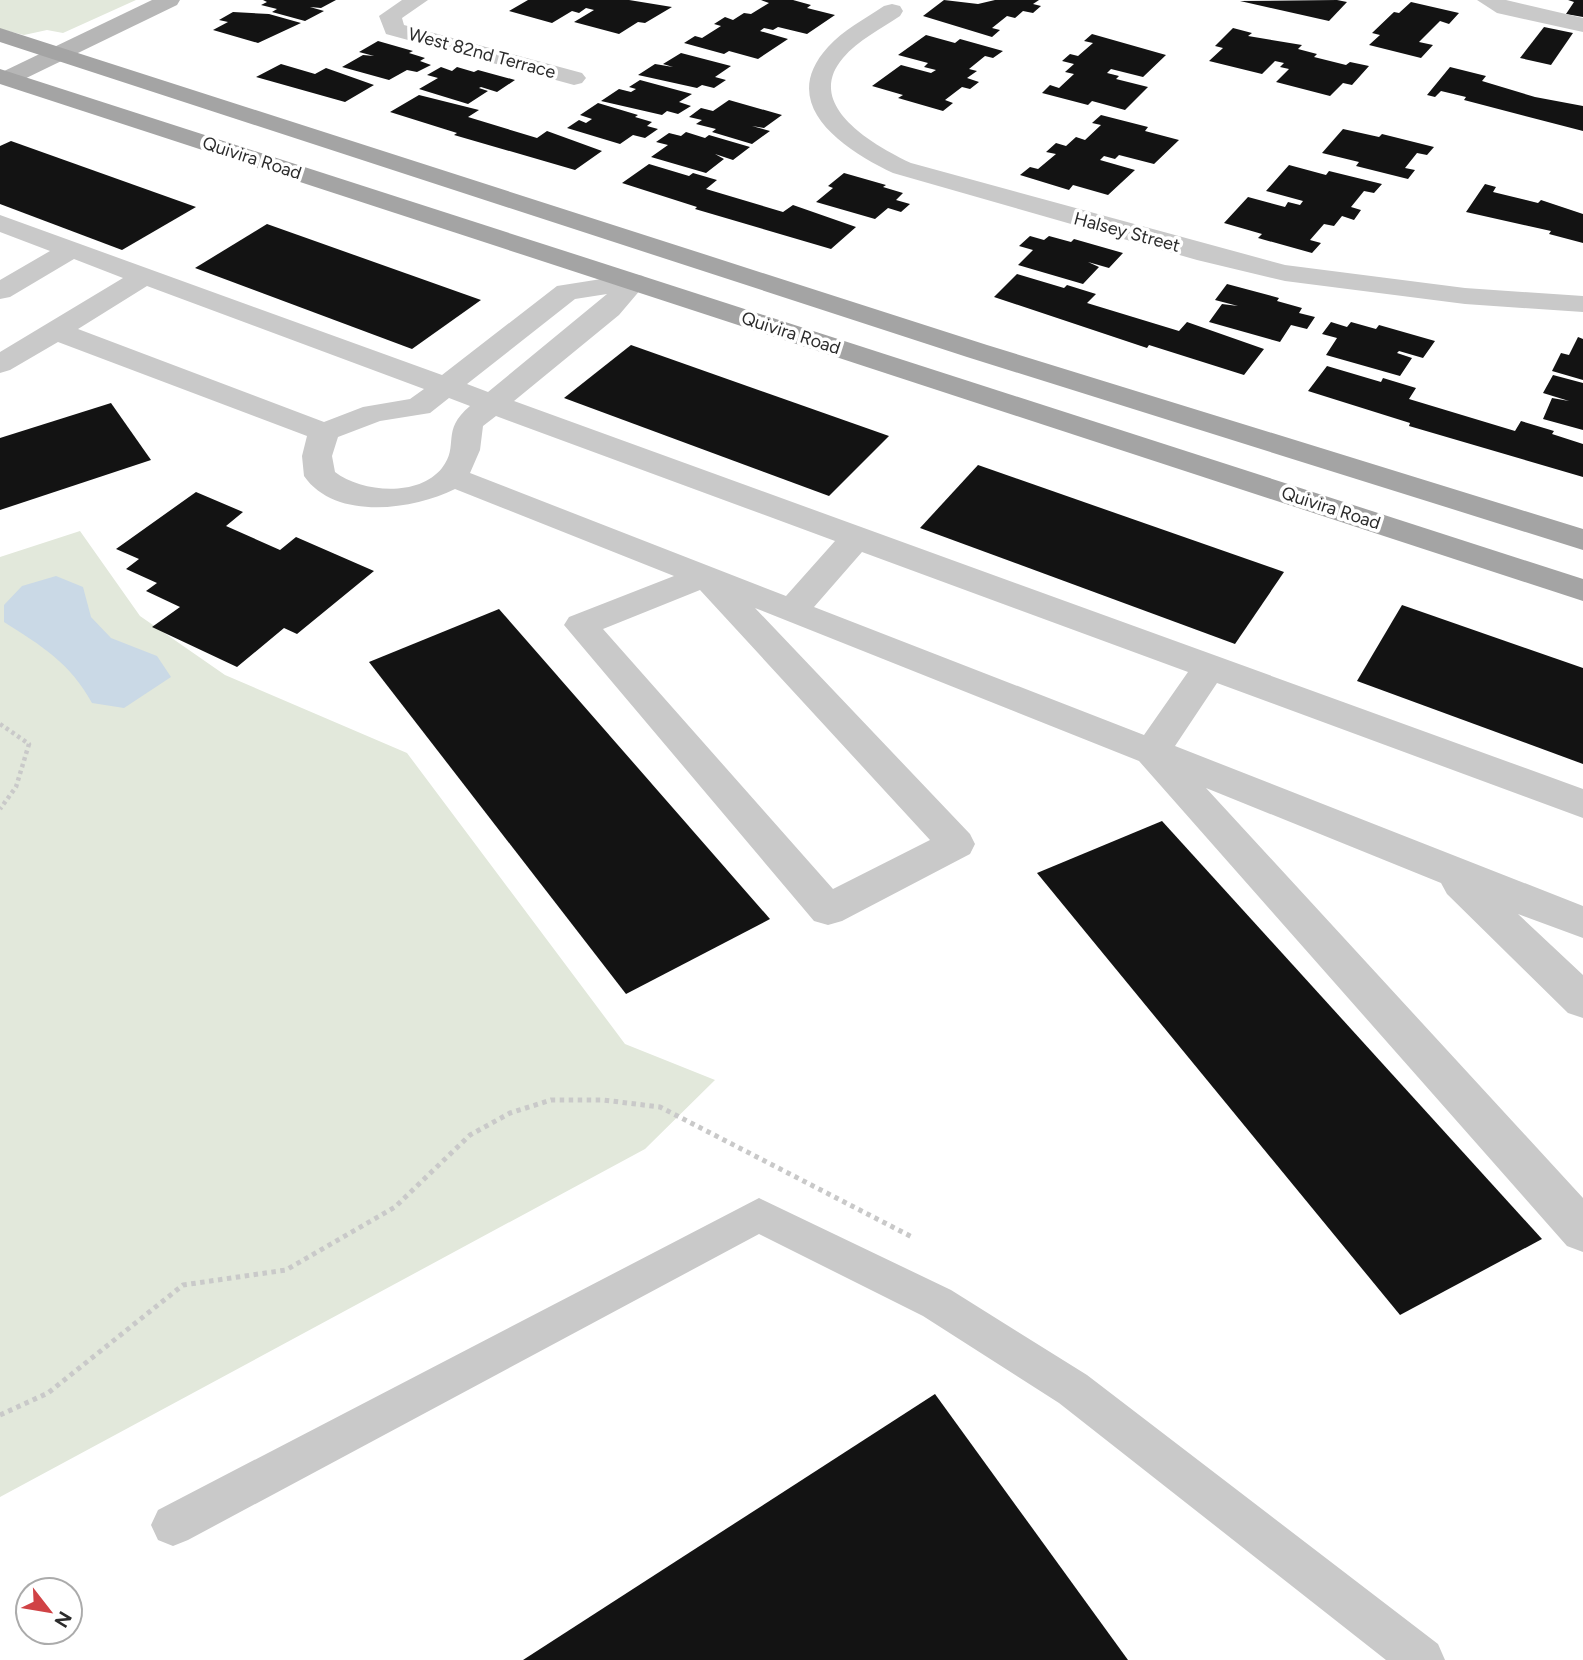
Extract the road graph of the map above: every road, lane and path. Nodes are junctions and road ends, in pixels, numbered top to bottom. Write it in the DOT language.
graph roads {
  1 [pos="169,0"];
  2 [pos="418,0"];
  3 [pos="1488,0"];
  4 [pos="892,11"];
  5 [pos="1583,25"];
  6 [pos="0,35"];
  7 [pos="62,54"];
  8 [pos="574,78"];
  9 [pos="3,79"];
  10 [pos="0,223"];
  11 [pos="72,249"];
  12 [pos="145,276"];
  13 [pos="632,282"];
  14 [pos="0,290"];
  15 [pos="1583,304"];
  16 [pos="56,331"];
  17 [pos="977,351"];
  18 [pos="0,364"];
  19 [pos="447,385"];
  20 [pos="495,402"];
  21 [pos="324,432"];
  22 [pos="452,477"];
  23 [pos="858,536"];
  24 [pos="1583,540"];
  25 [pos="705,576"];
  26 [pos="1583,590"];
  27 [pos="792,610"];
  28 [pos="1210,666"];
  29 [pos="0,724"];
  30 [pos="1152,752"];
  31 [pos="1583,804"];
  32 [pos="0,809"];
  33 [pos="1447,869"];
  34 [pos="1583,923"];
  35 [pos="1583,1000"];
  36 [pos="1583,1231"];
  37 [pos="923,1242"];
  38 [pos="0,1415"];
  39 [pos="173,1525"];
  40 [pos="1422,1660"];
  1 -- 7 [label="street"];
  2 -- 8 [label="street, West 82nd Terrace"];
  3 -- 5 [label="street"];
  4 -- 15 [label="street, Halsey Street"];
  6 -- 7 [label="main road, Quivira Road"];
  7 -- 9 [label="street"];
  7 -- 17 [label="main road, Quivira Road"];
  9 -- 13 [label="main road, Quivira Road"];
  10 -- 11 [label="street"];
  11 -- 12 [label="street"];
  11 -- 14 [label="street"];
  12 -- 16 [label="street"];
  12 -- 19 [label="street"];
  13 -- 17 [label="main road"];
  13 -- 19 [label="street"];
  13 -- 20 [label="street"];
  13 -- 26 [label="main road, Quivira Road"];
  16 -- 18 [label="street"];
  16 -- 21 [label="street"];
  17 -- 24 [label="main road, Quivira Road"];
  19 -- 20 [label="street"];
  19 -- 21 [label="street"];
  20 -- 22 [label="street"];
  20 -- 23 [label="street"];
  21 -- 22 [label="street"];
  22 -- 25 [label="street"];
  23 -- 27 [label="street"];
  23 -- 28 [label="street"];
  25 -- 25 [label="street"];
  25 -- 27 [label="street"];
  27 -- 30 [label="street"];
  28 -- 30 [label="street"];
  28 -- 31 [label="street"];
  29 -- 32 [label="path"];
  30 -- 33 [label="street"];
  30 -- 36 [label="street"];
  33 -- 34 [label="street"];
  33 -- 35 [label="street"];
  37 -- 38 [label="path"];
  39 -- 40 [label="lane"];
}
